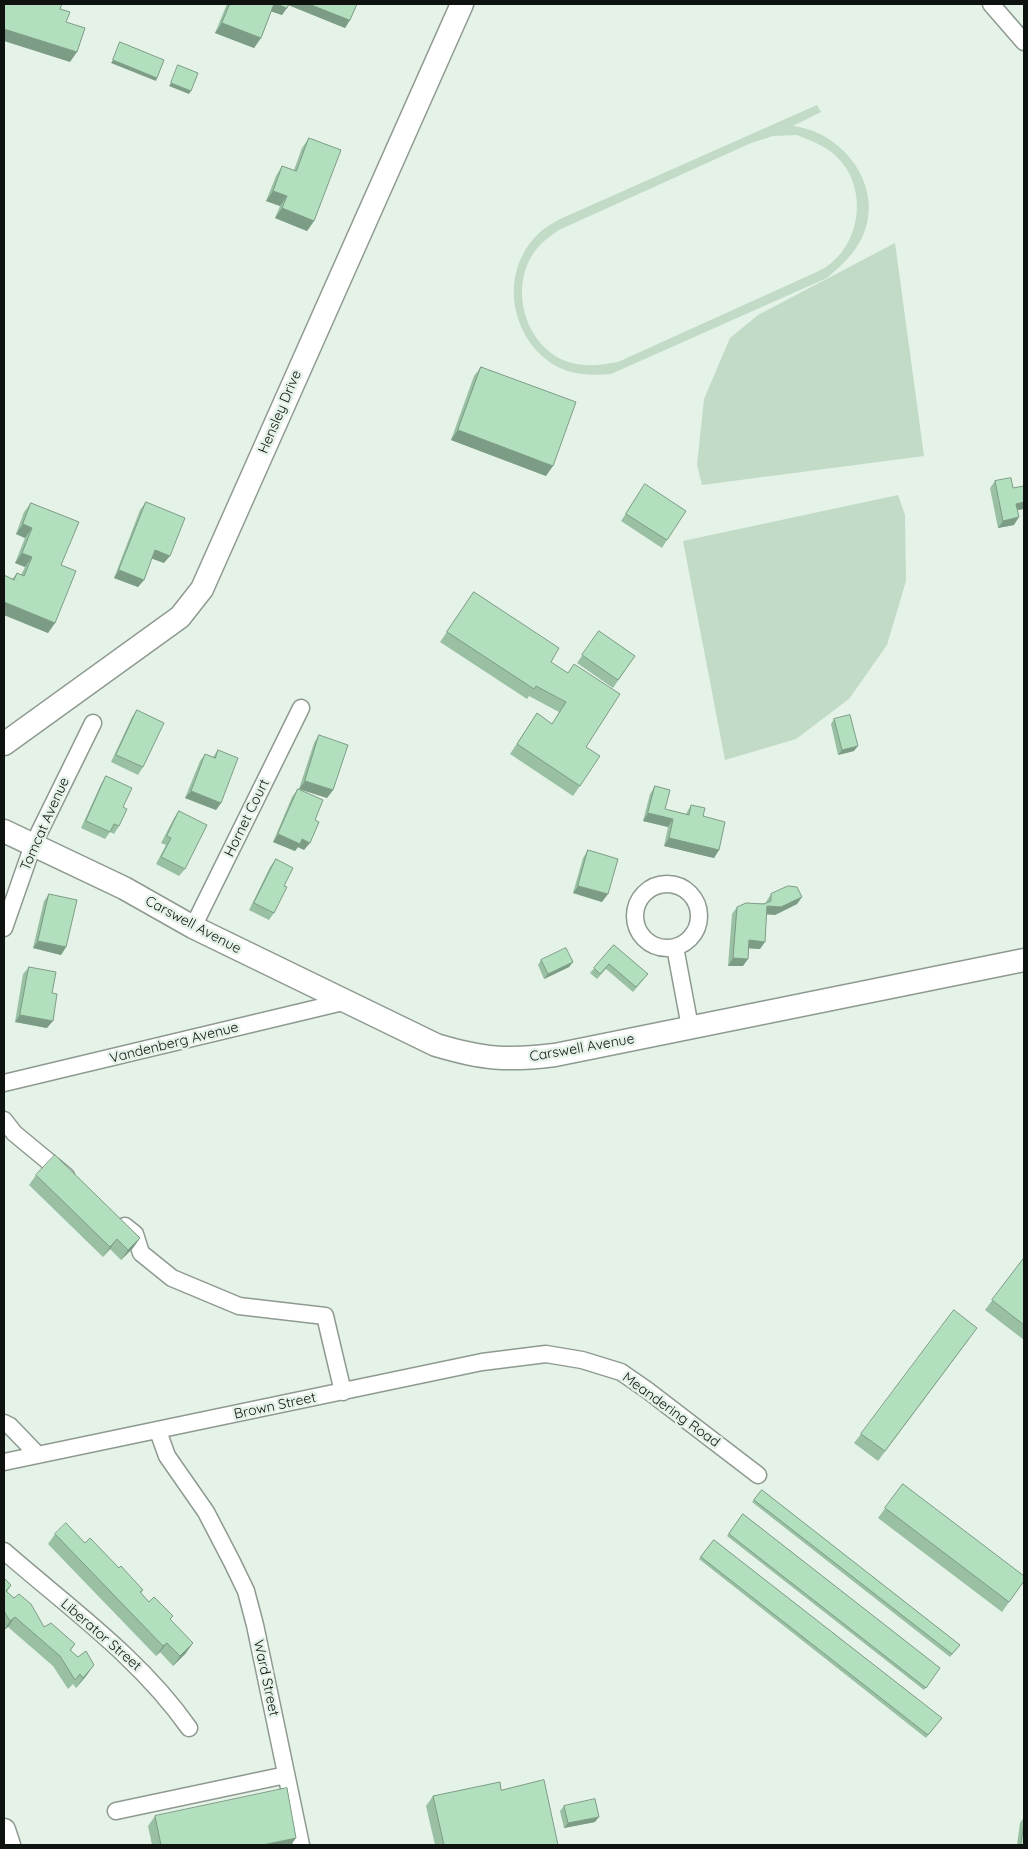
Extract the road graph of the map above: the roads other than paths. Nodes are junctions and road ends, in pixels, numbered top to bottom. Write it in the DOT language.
graph roads {
  1 [pos="462,4"];
  2 [pos="991,4"];
  3 [pos="1024,42"];
  4 [pos="301,708"];
  5 [pos="93,723"];
  6 [pos="4,744"];
  7 [pos="4,831"];
  8 [pos="33,845"];
  9 [pos="193,927"];
  10 [pos="4,928"];
  11 [pos="675,947"];
  12 [pos="1024,960"];
  13 [pos="343,1002"];
  14 [pos="690,1027"];
  15 [pos="4,1083"];
  16 [pos="4,1120"];
  17 [pos="74,1184"];
  18 [pos="112,1215"];
  19 [pos="546,1354"];
  20 [pos="343,1392"];
  21 [pos="4,1423"];
  22 [pos="158,1431"];
  23 [pos="38,1455"];
  24 [pos="4,1462"];
  25 [pos="758,1475"];
  26 [pos="4,1551"];
  27 [pos="189,1728"];
  28 [pos="286,1775"];
  29 [pos="116,1811"];
  30 [pos="4,1830"];
  31 [pos="9,1845"];
  32 [pos="301,1845"];
  1 -- 6 [label="street, Hensley Drive"];
  2 -- 3 [label="street"];
  4 -- 9 [label="street, Hornet Court"];
  5 -- 8 [label="street, Tomcat Avenue"];
  7 -- 8 [label="street, Carswell Avenue"];
  8 -- 9 [label="street, Carswell Avenue"];
  8 -- 10 [label="street, Tomcat Avenue"];
  9 -- 13 [label="street, Carswell Avenue"];
  11 -- 14 [label="street"];
  12 -- 14 [label="street, Carswell Avenue"];
  13 -- 14 [label="street, Carswell Avenue"];
  13 -- 15 [label="street, Vandenberg Avenue"];
  16 -- 17 [label="street"];
  18 -- 20 [label="street"];
  19 -- 20 [label="street, Brown Street"];
  19 -- 25 [label="street, Meandering Road"];
  20 -- 22 [label="street, Brown Street"];
  21 -- 23 [label="street"];
  22 -- 23 [label="street, Brown Street"];
  22 -- 28 [label="street, Ward Street"];
  23 -- 24 [label="street, Brown Street"];
  26 -- 27 [label="street, Liberator Street"];
  28 -- 29 [label="street"];
  28 -- 32 [label="street, Ward Street"];
  30 -- 31 [label="street"];
}
